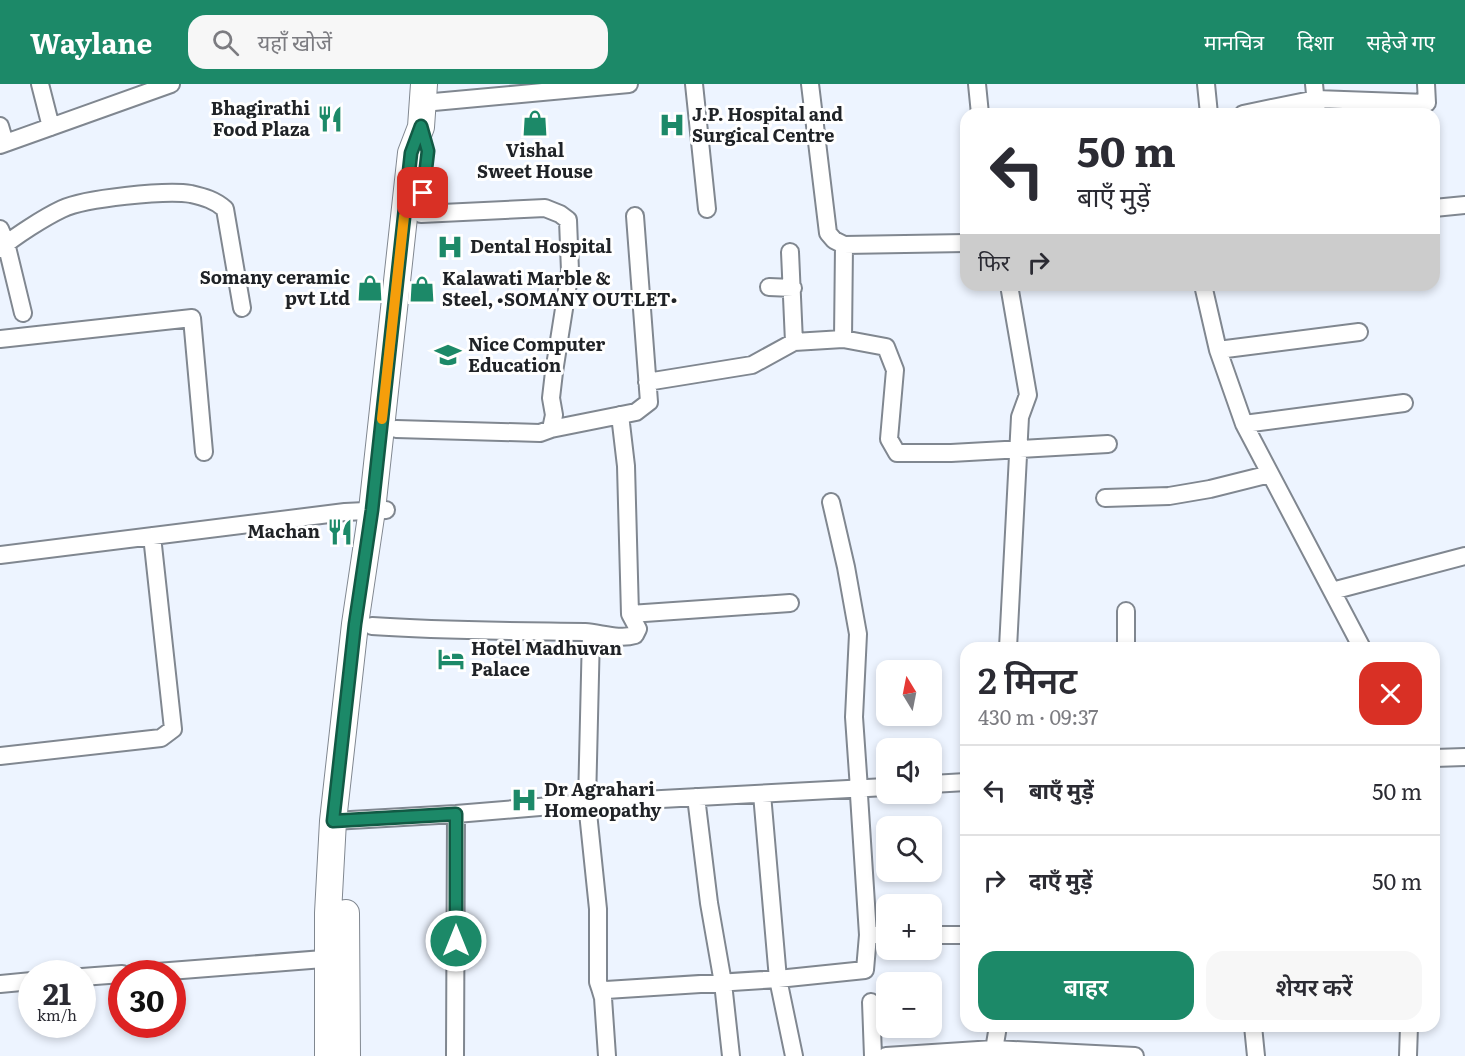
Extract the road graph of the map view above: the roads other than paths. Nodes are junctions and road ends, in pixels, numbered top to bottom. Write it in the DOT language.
graph roads {
  1 [pos="40,84"];
  2 [pos="171,84"];
  3 [pos="629,84"];
  4 [pos="694,84"];
  5 [pos="810,84"];
  6 [pos="977,84"];
  7 [pos="1206,84"];
  8 [pos="1426,84"];
  9 [pos="610,85"];
  10 [pos="1316,99"];
  11 [pos="423,100"];
  12 [pos="979,108"];
  13 [pos="1208,108"];
  14 [pos="1272,108"];
  15 [pos="0,126"];
  16 [pos="51,127"];
  17 [pos="2,144"];
  18 [pos="1465,206"];
  19 [pos="1440,208"];
  20 [pos="707,209"];
  21 [pos="421,214"];
  22 [pos="635,216"];
  23 [pos="2,241"];
  24 [pos="960,243"];
  25 [pos="844,245"];
  26 [pos="790,252"];
  27 [pos="768,287"];
  28 [pos="793,288"];
  29 [pos="1010,291"];
  30 [pos="1204,291"];
  31 [pos="242,308"];
  32 [pos="23,313"];
  33 [pos="1359,332"];
  34 [pos="0,339"];
  35 [pos="843,339"];
  36 [pos="794,342"];
  37 [pos="1218,350"];
  38 [pos="647,382"];
  39 [pos="1404,403"];
  40 [pos="620,415"];
  41 [pos="1244,424"];
  42 [pos="396,429"];
  43 [pos="551,429"];
  44 [pos="1108,444"];
  45 [pos="1018,448"];
  46 [pos="204,452"];
  47 [pos="1270,474"];
  48 [pos="1105,498"];
  49 [pos="831,502"];
  50 [pos="379,510"];
  51 [pos="152,536"];
  52 [pos="0,555"];
  53 [pos="1465,556"];
  54 [pos="1332,591"];
  55 [pos="790,603"];
  56 [pos="1126,611"];
  57 [pos="630,614"];
  58 [pos="372,626"];
  59 [pos="591,633"];
  60 [pos="1008,642"];
  61 [pos="1126,642"];
  62 [pos="1359,642"];
  63 [pos="1440,755"];
  64 [pos="0,756"];
  65 [pos="1465,758"];
  66 [pos="960,782"];
  67 [pos="942,783"];
  68 [pos="876,789"];
  69 [pos="859,792"];
  70 [pos="762,794"];
  71 [pos="696,797"];
  72 [pos="587,803"];
  73 [pos="456,814"];
  74 [pos="341,821"];
  75 [pos="868,935"];
  76 [pos="876,935"];
  77 [pos="942,935"];
  78 [pos="960,935"];
  79 [pos="337,958"];
  80 [pos="186,970"];
  81 [pos="778,979"];
  82 [pos="18,982"];
  83 [pos="723,983"];
  84 [pos="0,984"];
  85 [pos="600,988"];
  86 [pos="871,1002"];
  87 [pos="997,1032"];
  88 [pos="1254,1032"];
  89 [pos="1409,1032"];
  90 [pos="993,1052"];
  91 [pos="328,1056"];
  92 [pos="346,1056"];
  93 [pos="455,1056"];
  94 [pos="606,1056"];
  95 [pos="731,1056"];
  96 [pos="794,1056"];
  97 [pos="873,1056"];
  98 [pos="886,1056"];
  99 [pos="1134,1056"];
  100 [pos="1256,1056"];
  101 [pos="1408,1056"];
  1 -- 16 [label="street"];
  2 -- 16 [label="street"];
  3 -- 9 [label="street"];
  4 -- 20 [label="street"];
  5 -- 25 [label="street"];
  6 -- 12 [label="street"];
  7 -- 13 [label="street"];
  8 -- 10 [label="street"];
  9 -- 11 [label="street"];
  10 -- 14 [label="street"];
  11 -- 21 [label="main road"];
  11 -- 50 [label="main road"];
  15 -- 17 [label="street"];
  16 -- 17 [label="street"];
  18 -- 19 [label="street"];
  21 -- 42 [label="main road"];
  21 -- 43 [label="street"];
  22 -- 38 [label="street"];
  23 -- 31 [label="street"];
  23 -- 32 [label="street"];
  24 -- 25 [label="street"];
  25 -- 35 [label="street"];
  26 -- 28 [label="street"];
  27 -- 28 [label="street"];
  28 -- 36 [label="street"];
  29 -- 45 [label="street"];
  30 -- 37 [label="street"];
  33 -- 37 [label="street"];
  34 -- 46 [label="street"];
  35 -- 36 [label="street"];
  35 -- 45 [label="street"];
  36 -- 38 [label="street"];
  37 -- 41 [label="street"];
  38 -- 40 [label="street"];
  39 -- 41 [label="street"];
  40 -- 43 [label="street"];
  40 -- 57 [label="street"];
  41 -- 47 [label="street"];
  42 -- 43 [label="street"];
  42 -- 50 [label="main road"];
  44 -- 45 [label="street"];
  45 -- 60 [label="street"];
  47 -- 48 [label="street"];
  47 -- 54 [label="street"];
  49 -- 69 [label="street"];
  50 -- 51 [label="street"];
  50 -- 58 [label="main road"];
  50 -- 74 [label="main road"];
  51 -- 52 [label="street"];
  51 -- 64 [label="street"];
  53 -- 54 [label="street"];
  54 -- 62 [label="street"];
  55 -- 57 [label="street"];
  56 -- 61 [label="street"];
  57 -- 59 [label="street"];
  58 -- 59 [label="street"];
  58 -- 74 [label="main road"];
  59 -- 72 [label="street"];
  63 -- 65 [label="street"];
  66 -- 67 [label="street"];
  68 -- 69 [label="street"];
  69 -- 70 [label="street"];
  69 -- 75 [label="street"];
  70 -- 71 [label="street"];
  70 -- 81 [label="street"];
  71 -- 72 [label="street"];
  71 -- 83 [label="street"];
  72 -- 73 [label="street"];
  72 -- 85 [label="street"];
  73 -- 74 [label="street"];
  73 -- 93 [label="street"];
  74 -- 79 [label="main road"];
  75 -- 76 [label="street"];
  75 -- 81 [label="street"];
  77 -- 78 [label="street"];
  79 -- 80 [label="street"];
  79 -- 91 [label="main road"];
  79 -- 92 [label="main road"];
  81 -- 83 [label="street"];
  81 -- 96 [label="street"];
  82 -- 84 [label="street"];
  83 -- 85 [label="street"];
  83 -- 95 [label="street"];
  85 -- 94 [label="street"];
  86 -- 97 [label="street"];
  87 -- 90 [label="street"];
  88 -- 100 [label="street"];
  89 -- 101 [label="street"];
  90 -- 98 [label="street"];
  90 -- 99 [label="street"];
}
